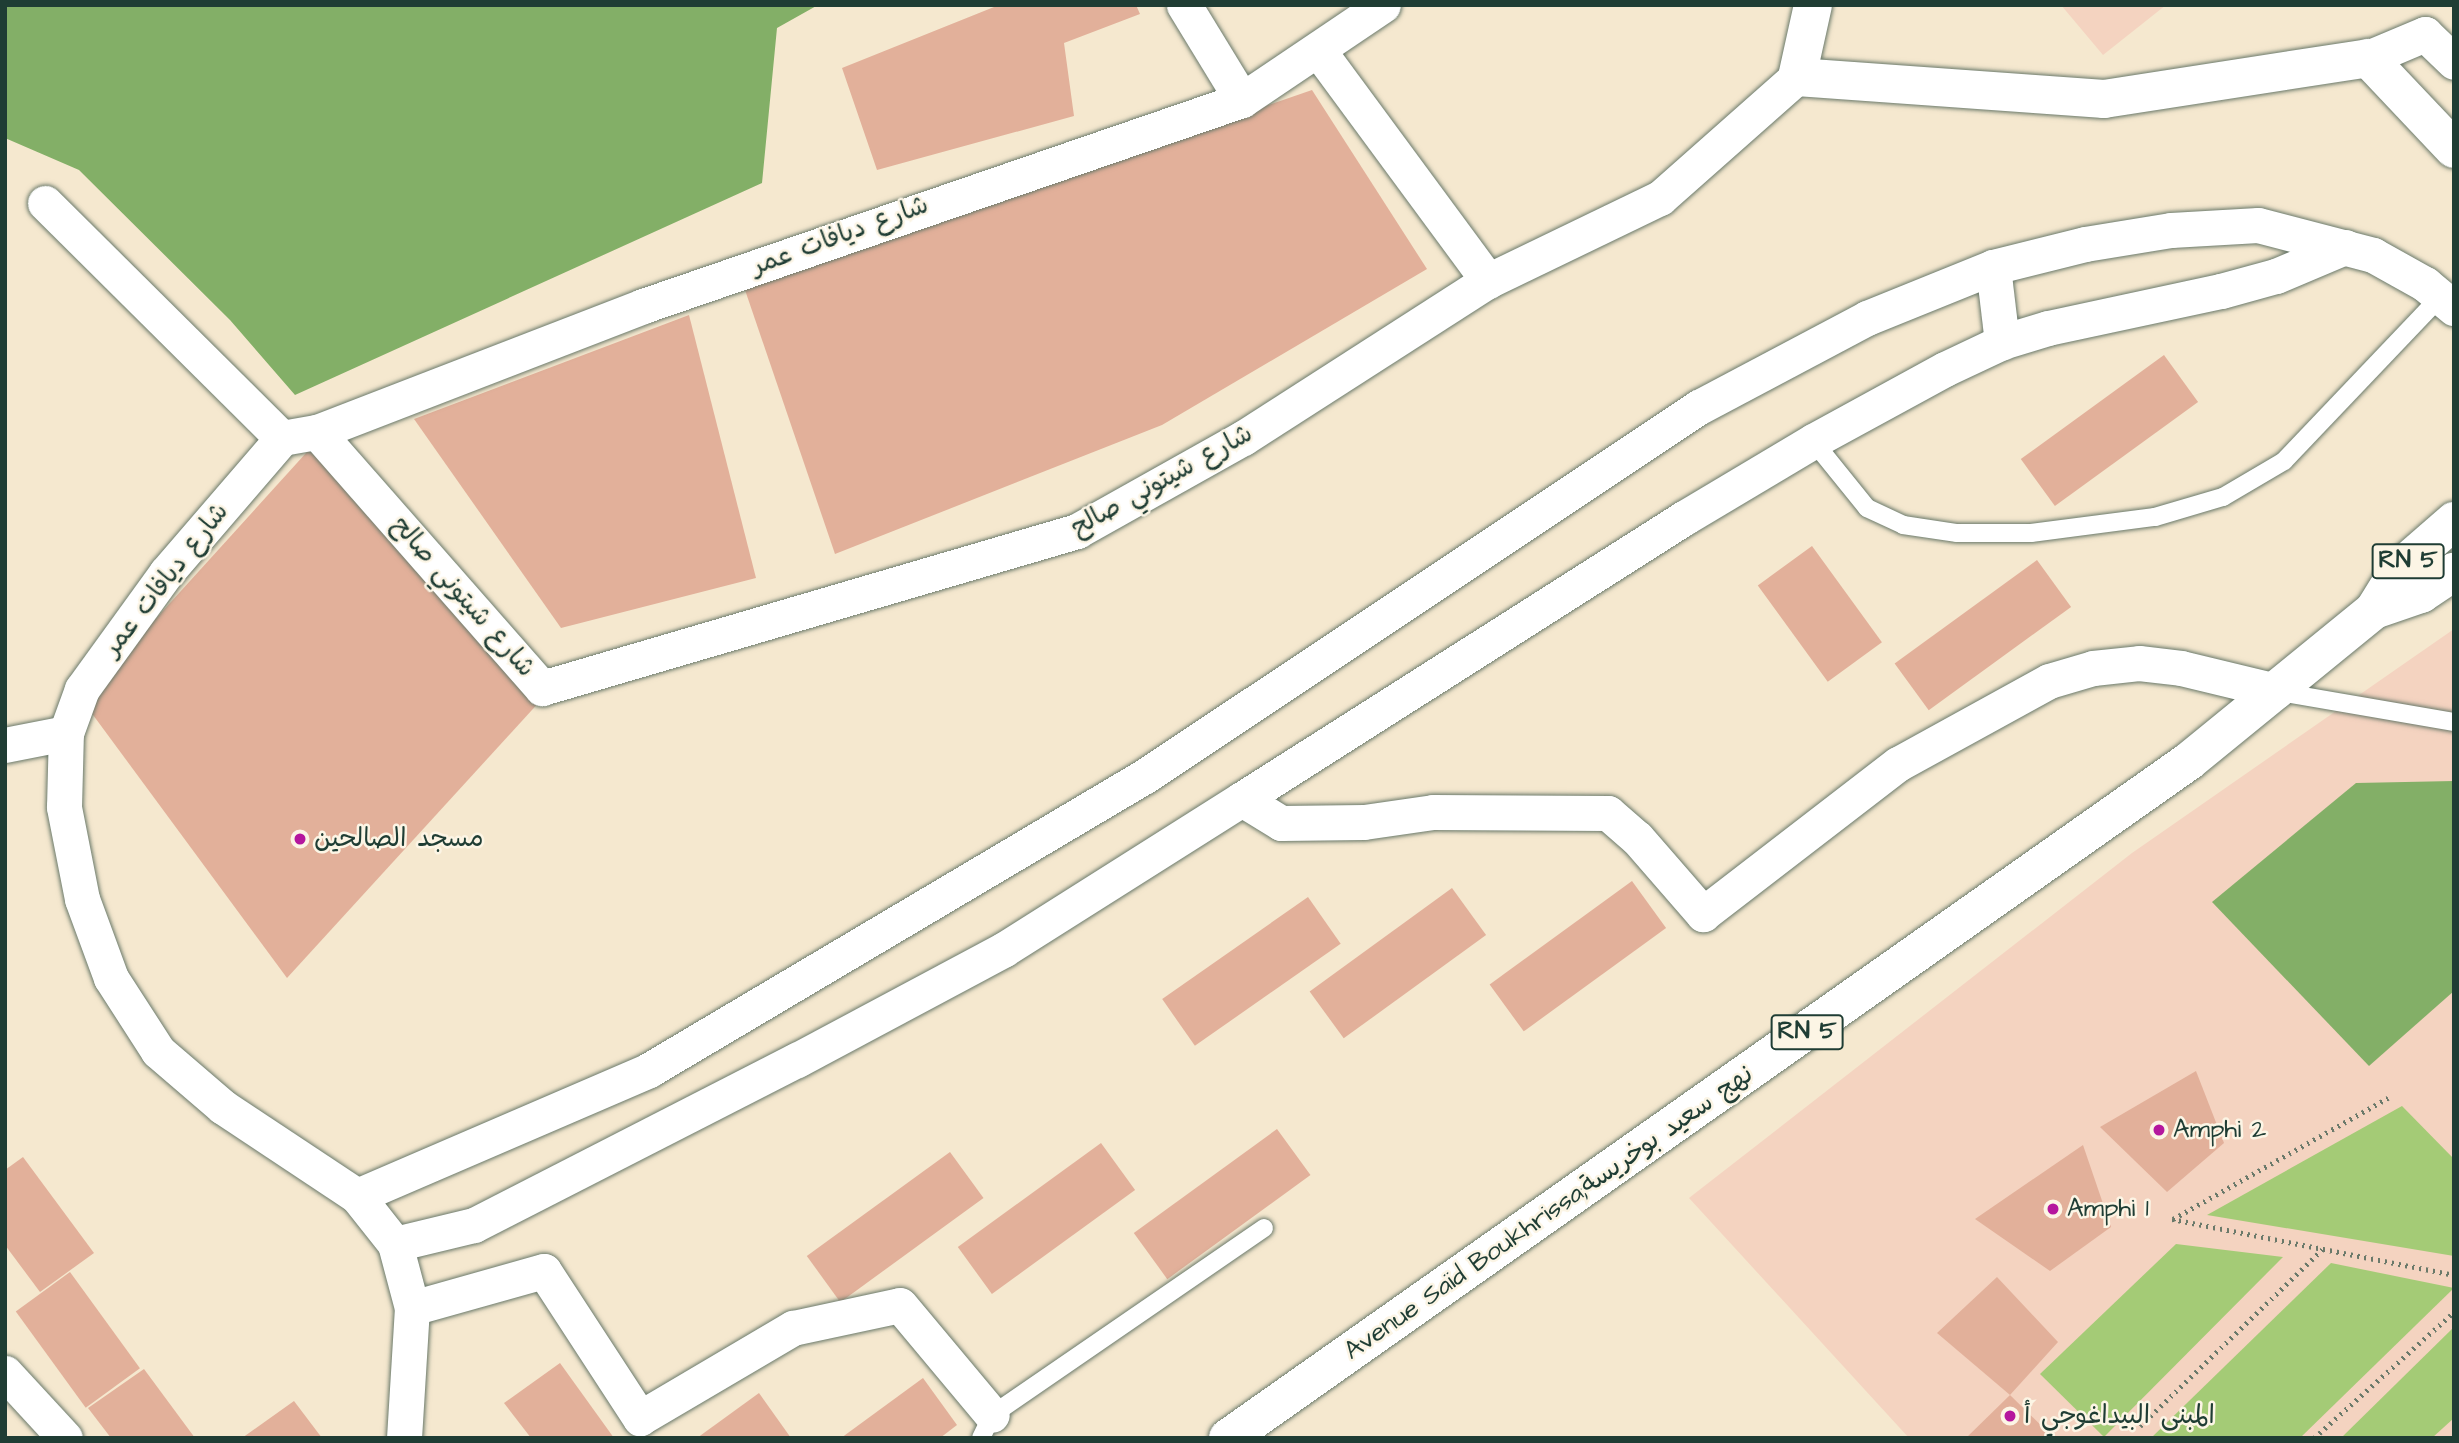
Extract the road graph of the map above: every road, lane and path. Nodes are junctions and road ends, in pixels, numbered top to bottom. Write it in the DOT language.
graph roads {
  1 [pos="1184,5"];
  2 [pos="1383,5"];
  3 [pos="1813,5"];
  4 [pos="1318,50"];
  5 [pos="2368,58"];
  6 [pos="2454,62"];
  7 [pos="1797,77"];
  8 [pos="1242,100"];
  9 [pos="2454,149"];
  10 [pos="45,203"];
  11 [pos="2345,247"];
  12 [pos="1993,267"];
  13 [pos="1488,281"];
  14 [pos="2447,303"];
  15 [pos="2002,342"];
  16 [pos="317,432"];
  17 [pos="282,438"];
  18 [pos="1813,441"];
  19 [pos="2454,521"];
  20 [pos="2454,572"];
  21 [pos="2374,610"];
  22 [pos="2276,691"];
  23 [pos="2454,722"];
  24 [pos="66,733"];
  25 [pos="5,745"];
  26 [pos="1242,799"];
  27 [pos="2388,1098"];
  28 [pos="357,1196"];
  29 [pos="1264,1228"];
  30 [pos="395,1244"];
  31 [pos="2325,1247"];
  32 [pos="2454,1275"];
  33 [pos="412,1308"];
  34 [pos="2454,1312"];
  35 [pos="5,1373"];
  36 [pos="2140,1426"];
  37 [pos="986,1427"];
  38 [pos="65,1438"];
  39 [pos="404,1438"];
  40 [pos="1228,1438"];
  41 [pos="2314,1438"];
  1 -- 8 [label="street"];
  2 -- 4 [label="street, شارع ديافات عمر"];
  3 -- 7 [label="main road"];
  4 -- 8 [label="street, شارع ديافات عمر"];
  4 -- 13 [label="street"];
  5 -- 6 [label="street"];
  5 -- 7 [label="main road"];
  5 -- 9 [label="main road"];
  7 -- 13 [label="street, شارع شيتوني صالح"];
  8 -- 16 [label="street, شارع ديافات عمر"];
  10 -- 17 [label="street"];
  11 -- 12 [label="street"];
  11 -- 14 [label="street"];
  11 -- 15 [label="street"];
  12 -- 15 [label="street"];
  12 -- 28 [label="street"];
  13 -- 16 [label="street, شارع شيتوني صالح"];
  14 -- 18 [label="lane"];
  15 -- 18 [label="street"];
  16 -- 17 [label="street, شارع ديافات عمر"];
  17 -- 24 [label="street, شارع ديافات عمر"];
  18 -- 26 [label="street"];
  19 -- 21 [label="main road, Avenue Saïd Boukhrissa;نهج سعيد بوخريسة / RN 5"];
  20 -- 21 [label="main road, Avenue Saïd Boukhrissa;نهج سعيد بوخريسة / RN 5"];
  21 -- 22 [label="main road, Avenue Saïd Boukhrissa;نهج سعيد بوخريسة / RN 5"];
  22 -- 23 [label="lane"];
  22 -- 26 [label="street"];
  22 -- 40 [label="main road, Avenue Saïd Boukhrissa;نهج سعيد بوخريسة / RN 5"];
  24 -- 25 [label="street"];
  24 -- 28 [label="street, شارع ديافات عمر"];
  26 -- 30 [label="street"];
  27 -- 31 [label="path"];
  28 -- 30 [label="street, شارع ديافات عمر"];
  29 -- 37 [label="lane"];
  30 -- 33 [label="street"];
  31 -- 32 [label="path"];
  31 -- 36 [label="path"];
  33 -- 37 [label="street"];
  33 -- 39 [label="street"];
  34 -- 41 [label="path"];
  35 -- 38 [label="street"];
}
